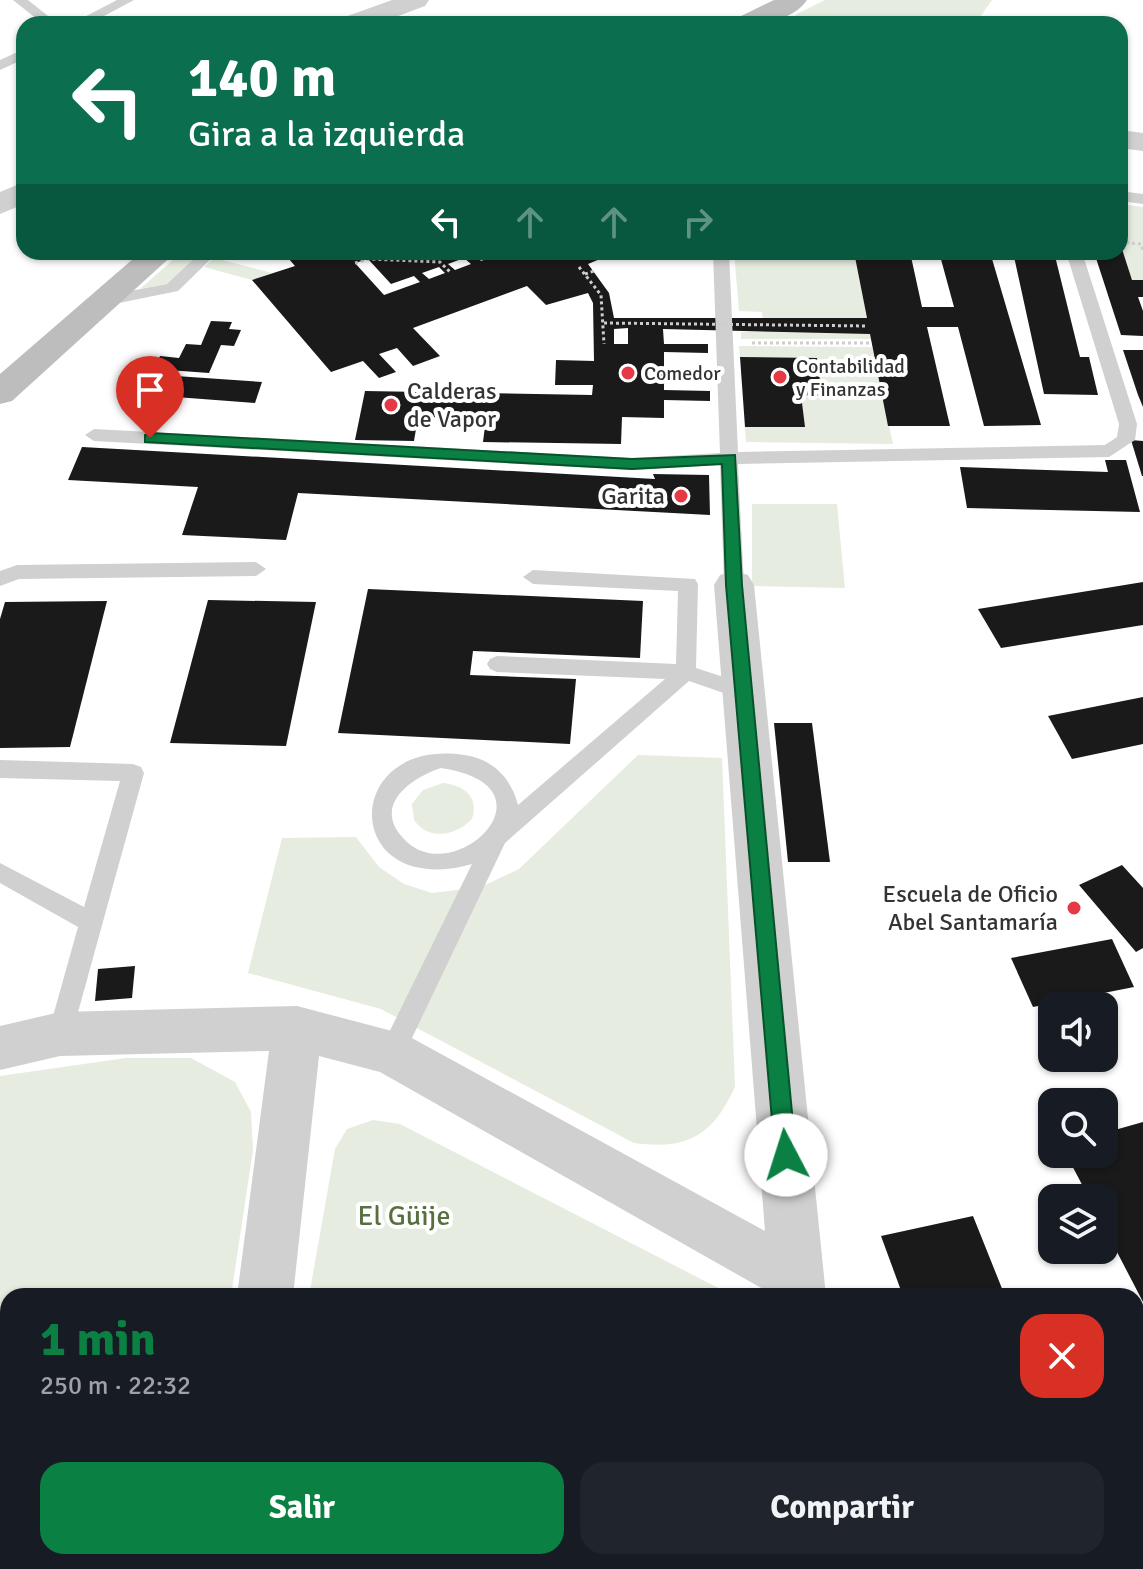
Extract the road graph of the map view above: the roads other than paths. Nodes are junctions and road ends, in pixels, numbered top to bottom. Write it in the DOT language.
graph roads {
  1 [pos="20,0"];
  2 [pos="127,0"];
  3 [pos="416,0"];
  4 [pos="794,0"];
  5 [pos="41,16"];
  6 [pos="94,16"];
  7 [pos="373,16"];
  8 [pos="763,16"];
  9 [pos="151,260"];
  10 [pos="202,260"];
  11 [pos="721,260"];
  12 [pos="1077,260"];
  13 [pos="104,301"];
  14 [pos="0,393"];
  15 [pos="94,435"];
  16 [pos="729,458"];
  17 [pos="256,569"];
  18 [pos="533,577"];
  19 [pos="0,579"];
  20 [pos="734,585"];
  21 [pos="497,664"];
  22 [pos="686,672"];
  23 [pos="744,692"];
  24 [pos="0,769"];
  25 [pos="497,837"];
  26 [pos="0,872"];
  27 [pos="91,923"];
  28 [pos="297,1028"];
  29 [pos="60,1034"];
  30 [pos="0,1048"];
  31 [pos="392,1053"];
  32 [pos="797,1287"];
  33 [pos="266,1288"];
  1 -- 5 [label="lane"];
  2 -- 6 [label="lane"];
  3 -- 7 [label="street"];
  4 -- 8 [label="main road"];
  9 -- 13 [label="main road"];
  10 -- 13 [label="lane"];
  11 -- 16 [label="lane"];
  12 -- 16 [label="lane"];
  13 -- 14 [label="main road"];
  15 -- 16 [label="lane"];
  16 -- 20 [label="lane"];
  17 -- 19 [label="lane"];
  18 -- 22 [label="lane"];
  20 -- 23 [label="street"];
  21 -- 22 [label="lane"];
  22 -- 23 [label="lane"];
  22 -- 25 [label="lane"];
  23 -- 32 [label="street"];
  24 -- 27 [label="lane"];
  25 -- 25 [label="lane"];
  25 -- 31 [label="lane"];
  26 -- 27 [label="lane"];
  27 -- 29 [label="lane"];
  28 -- 29 [label="street"];
  28 -- 31 [label="street"];
  28 -- 33 [label="street"];
  29 -- 30 [label="street"];
  31 -- 32 [label="street"];
}
